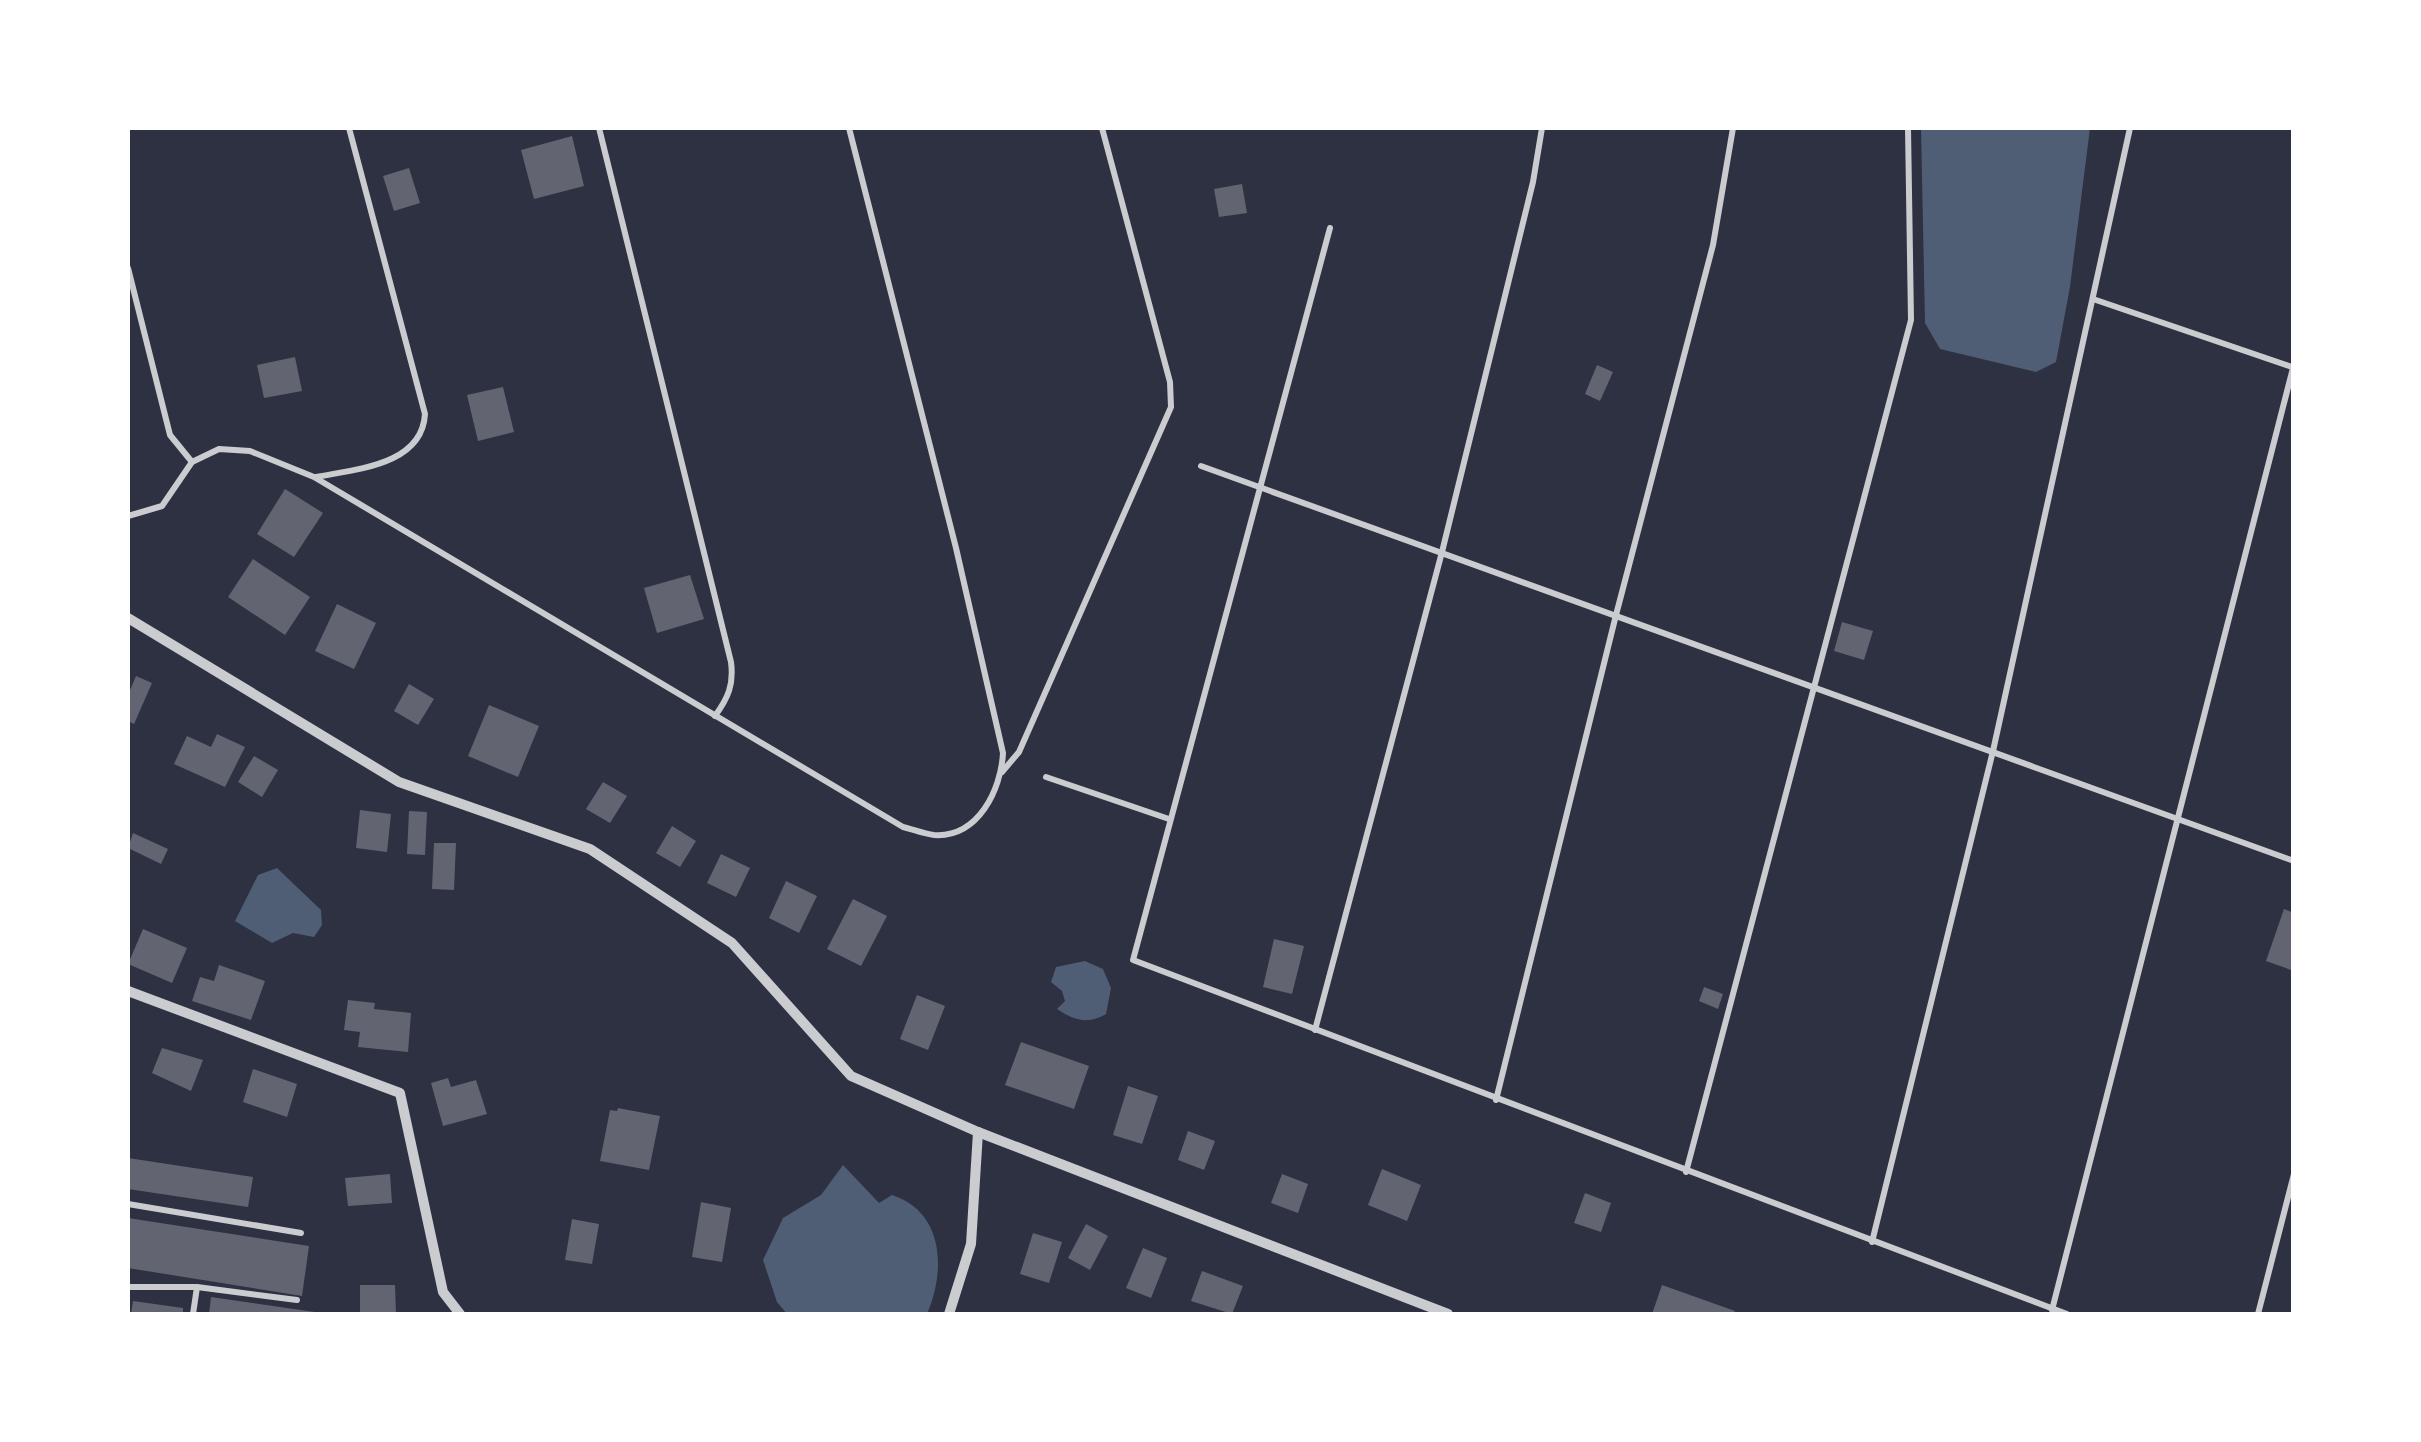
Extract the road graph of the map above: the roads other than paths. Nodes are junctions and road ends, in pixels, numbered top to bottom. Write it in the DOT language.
graph roads {
  1 [pos="350,128"];
  2 [pos="599,128"];
  3 [pos="850,128"];
  4 [pos="1102,128"];
  5 [pos="1542,128"];
  6 [pos="1733,128"];
  7 [pos="1908,128"];
  8 [pos="2130,128"];
  9 [pos="1330,228"];
  10 [pos="128,268"];
  11 [pos="2092,299"];
  12 [pos="2293,366"];
  13 [pos="192,462"];
  14 [pos="1200,466"];
  15 [pos="314,477"];
  16 [pos="1261,486"];
  17 [pos="128,516"];
  18 [pos="1442,552"];
  19 [pos="1616,615"];
  20 [pos="128,618"];
  21 [pos="1812,686"];
  22 [pos="715,716"];
  23 [pos="1993,751"];
  24 [pos="1002,773"];
  25 [pos="1046,777"];
  26 [pos="1169,818"];
  27 [pos="2179,819"];
  28 [pos="2294,861"];
  29 [pos="128,992"];
  30 [pos="1316,1030"];
  31 [pos="1496,1100"];
  32 [pos="978,1132"];
  33 [pos="1686,1172"];
  34 [pos="2294,1174"];
  35 [pos="128,1204"];
  36 [pos="301,1233"];
  37 [pos="1872,1242"];
  38 [pos="128,1287"];
  39 [pos="197,1287"];
  40 [pos="296,1300"];
  41 [pos="2052,1310"];
  42 [pos="194,1314"];
  43 [pos="460,1314"];
  44 [pos="949,1314"];
  45 [pos="1448,1314"];
  46 [pos="2067,1314"];
  47 [pos="2258,1314"];
  1 -- 15 [label="lane"];
  2 -- 22 [label="lane"];
  3 -- 24 [label="lane"];
  4 -- 24 [label="lane"];
  5 -- 18 [label="lane"];
  6 -- 19 [label="lane"];
  7 -- 21 [label="lane"];
  8 -- 11 [label="lane"];
  9 -- 16 [label="lane"];
  10 -- 13 [label="lane"];
  11 -- 12 [label="lane"];
  11 -- 23 [label="lane"];
  12 -- 27 [label="lane"];
  13 -- 15 [label="lane"];
  13 -- 17 [label="lane"];
  14 -- 16 [label="lane"];
  15 -- 22 [label="lane"];
  16 -- 18 [label="lane"];
  16 -- 26 [label="lane"];
  18 -- 19 [label="lane"];
  18 -- 30 [label="lane"];
  19 -- 21 [label="lane"];
  19 -- 31 [label="lane"];
  20 -- 32 [label="street"];
  21 -- 23 [label="lane"];
  21 -- 33 [label="lane"];
  22 -- 24 [label="lane"];
  23 -- 27 [label="lane"];
  23 -- 37 [label="lane"];
  25 -- 26 [label="lane"];
  26 -- 30 [label="lane"];
  27 -- 28 [label="lane"];
  27 -- 41 [label="lane"];
  29 -- 43 [label="street"];
  30 -- 31 [label="lane"];
  31 -- 33 [label="lane"];
  32 -- 44 [label="street"];
  32 -- 45 [label="street"];
  33 -- 37 [label="lane"];
  34 -- 47 [label="lane"];
  35 -- 36 [label="lane"];
  37 -- 41 [label="lane"];
  38 -- 39 [label="lane"];
  39 -- 40 [label="lane"];
  39 -- 42 [label="lane"];
  41 -- 46 [label="lane"];
}
